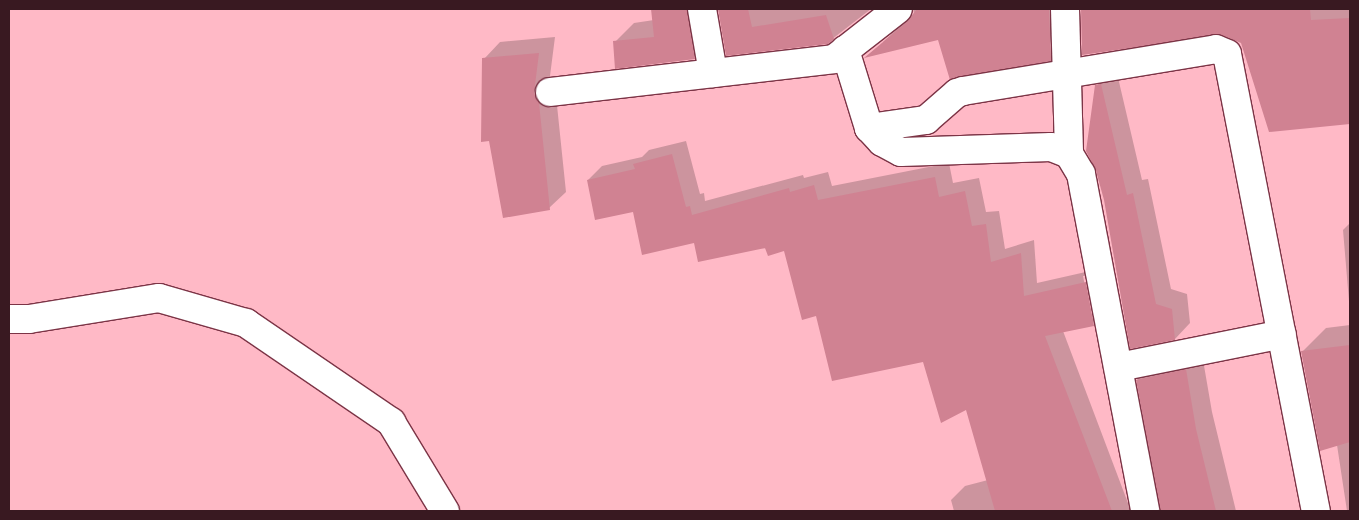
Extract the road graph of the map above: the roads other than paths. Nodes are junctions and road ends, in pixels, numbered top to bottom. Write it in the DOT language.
graph roads {
  1 [pos="702,9"];
  2 [pos="898,9"];
  3 [pos="1066,9"];
  4 [pos="845,50"];
  5 [pos="713,73"];
  6 [pos="1065,74"];
  7 [pos="550,92"];
  8 [pos="869,128"];
  9 [pos="1068,154"];
  10 [pos="9,319"];
  11 [pos="1282,334"];
  12 [pos="1118,367"];
  13 [pos="445,511"];
  14 [pos="1145,511"];
  15 [pos="1316,511"];
  1 -- 5 [label="street"];
  2 -- 4 [label="street"];
  3 -- 6 [label="street"];
  4 -- 5 [label="street"];
  4 -- 8 [label="street"];
  5 -- 7 [label="street"];
  6 -- 8 [label="street"];
  6 -- 9 [label="street"];
  6 -- 11 [label="street"];
  8 -- 9 [label="street"];
  9 -- 12 [label="street"];
  10 -- 13 [label="street"];
  11 -- 12 [label="street"];
  11 -- 15 [label="street"];
  12 -- 14 [label="street"];
}
